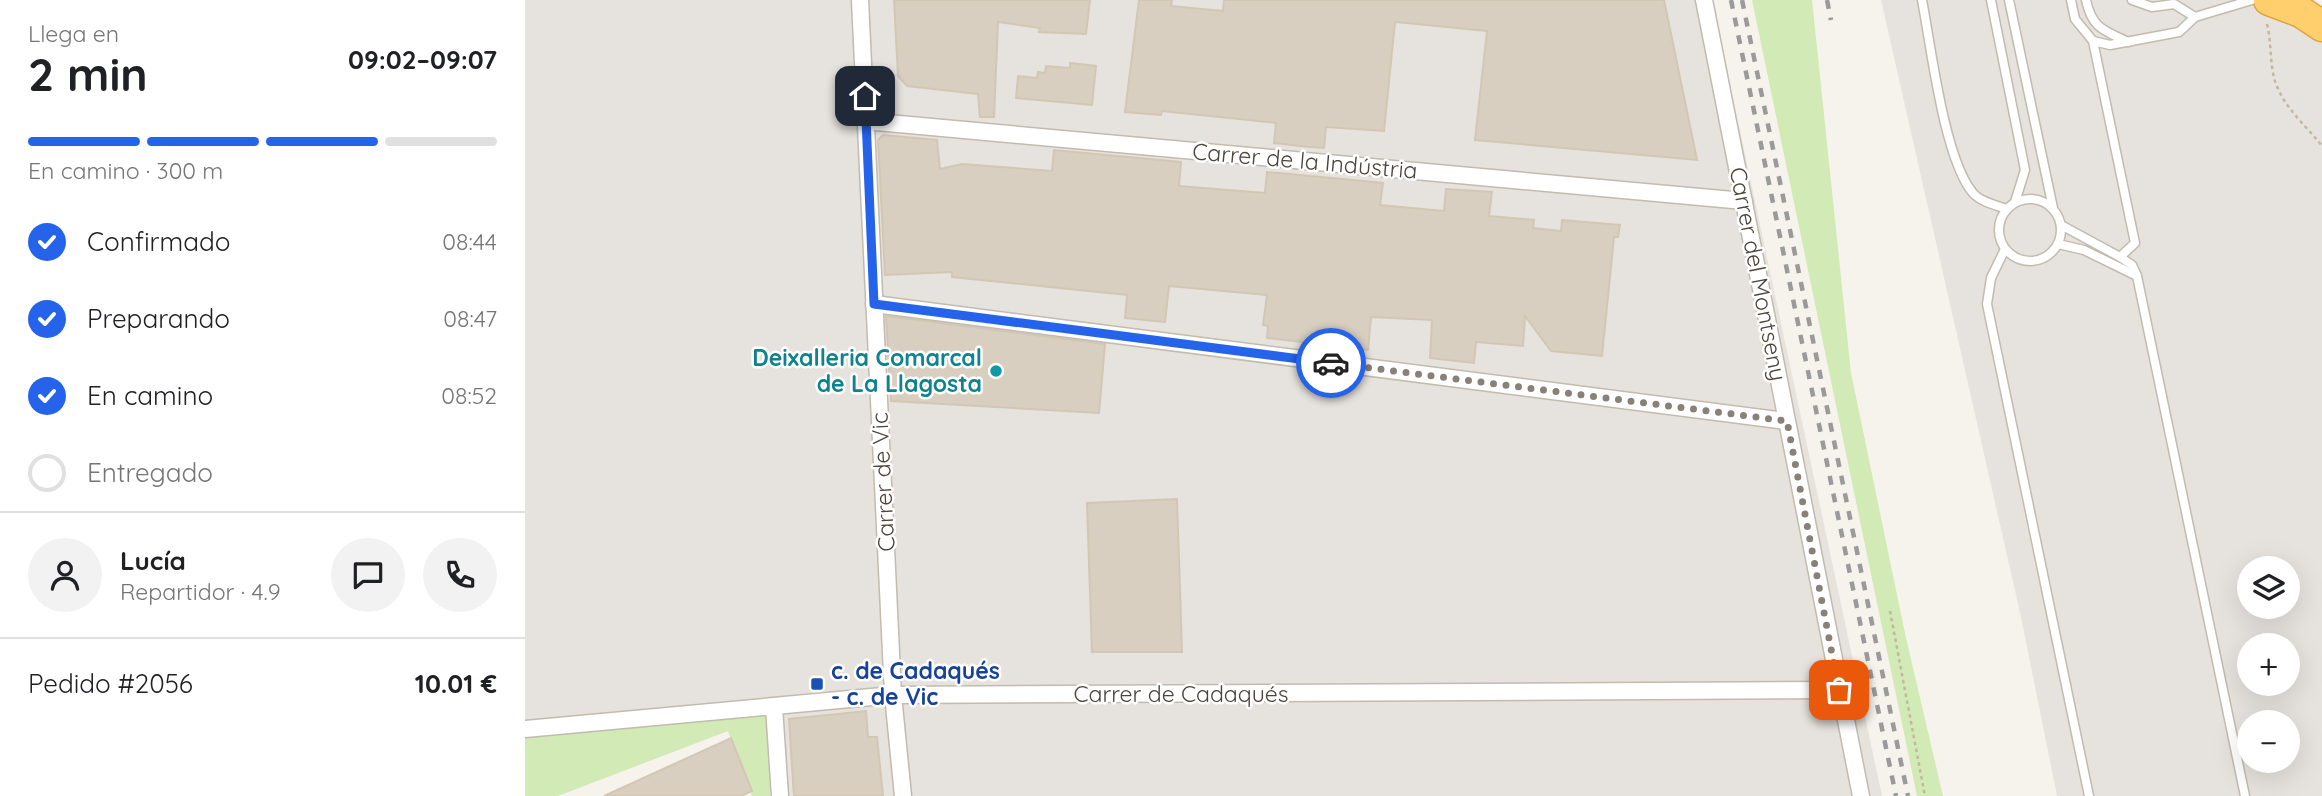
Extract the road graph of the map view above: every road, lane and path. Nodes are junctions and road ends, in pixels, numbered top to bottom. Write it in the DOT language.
graph roads {
  1 [pos="860,0"];
  2 [pos="1704,0"];
  3 [pos="1921,0"];
  4 [pos="1991,0"];
  5 [pos="2009,0"];
  6 [pos="2071,0"];
  7 [pos="2086,0"];
  8 [pos="2132,0"];
  9 [pos="2252,0"];
  10 [pos="2268,10"];
  11 [pos="2195,17"];
  12 [pos="2322,26"];
  13 [pos="2093,41"];
  14 [pos="2129,42"];
  15 [pos="866,121"];
  16 [pos="2322,146"];
  17 [pos="1744,201"];
  18 [pos="2015,202"];
  19 [pos="2053,208"];
  20 [pos="2007,209"];
  21 [pos="2061,225"];
  22 [pos="2058,244"];
  23 [pos="2005,249"];
  24 [pos="2120,257"];
  25 [pos="2137,276"];
  26 [pos="874,304"];
  27 [pos="1787,421"];
  28 [pos="1890,611"];
  29 [pos="1839,690"];
  30 [pos="893,695"];
  31 [pos="774,707"];
  32 [pos="525,729"];
  33 [pos="780,796"];
  34 [pos="903,796"];
  35 [pos="1861,796"];
  36 [pos="1925,796"];
  37 [pos="2089,796"];
  38 [pos="2245,796"];
  1 -- 15 [label="street, Carrer de Vic"];
  2 -- 17 [label="street, Carrer del Montseny"];
  3 -- 20 [label="lane"];
  4 -- 18 [label="lane"];
  5 -- 19 [label="lane"];
  6 -- 13 [label="lane"];
  7 -- 14 [label="lane"];
  8 -- 11 [label="lane"];
  9 -- 11 [label="lane"];
  10 -- 12 [label="highway"];
  10 -- 16 [label="path"];
  11 -- 14 [label="lane"];
  13 -- 14 [label="lane"];
  13 -- 24 [label="lane"];
  15 -- 17 [label="street, Carrer de la Indústria"];
  15 -- 26 [label="street, Carrer de Vic"];
  17 -- 27 [label="street, Carrer del Montseny"];
  18 -- 19 [label="lane"];
  18 -- 20 [label="lane"];
  19 -- 21 [label="lane"];
  20 -- 23 [label="lane"];
  21 -- 22 [label="lane"];
  21 -- 24 [label="lane"];
  22 -- 23 [label="lane"];
  22 -- 25 [label="lane"];
  23 -- 37 [label="lane"];
  24 -- 25 [label="lane"];
  25 -- 38 [label="lane"];
  26 -- 27 [label="street"];
  26 -- 30 [label="street, Carrer de Vic"];
  27 -- 29 [label="street, Carrer del Montseny"];
  28 -- 36 [label="path"];
  29 -- 30 [label="street, Carrer de Cadaqués"];
  29 -- 35 [label="street, Carrer del Montseny"];
  30 -- 31 [label="street, Carrer de Cadaqués"];
  30 -- 34 [label="street, Carrer de Vic"];
  31 -- 32 [label="street, Carrer de Cadaqués"];
  31 -- 33 [label="street"];
}
